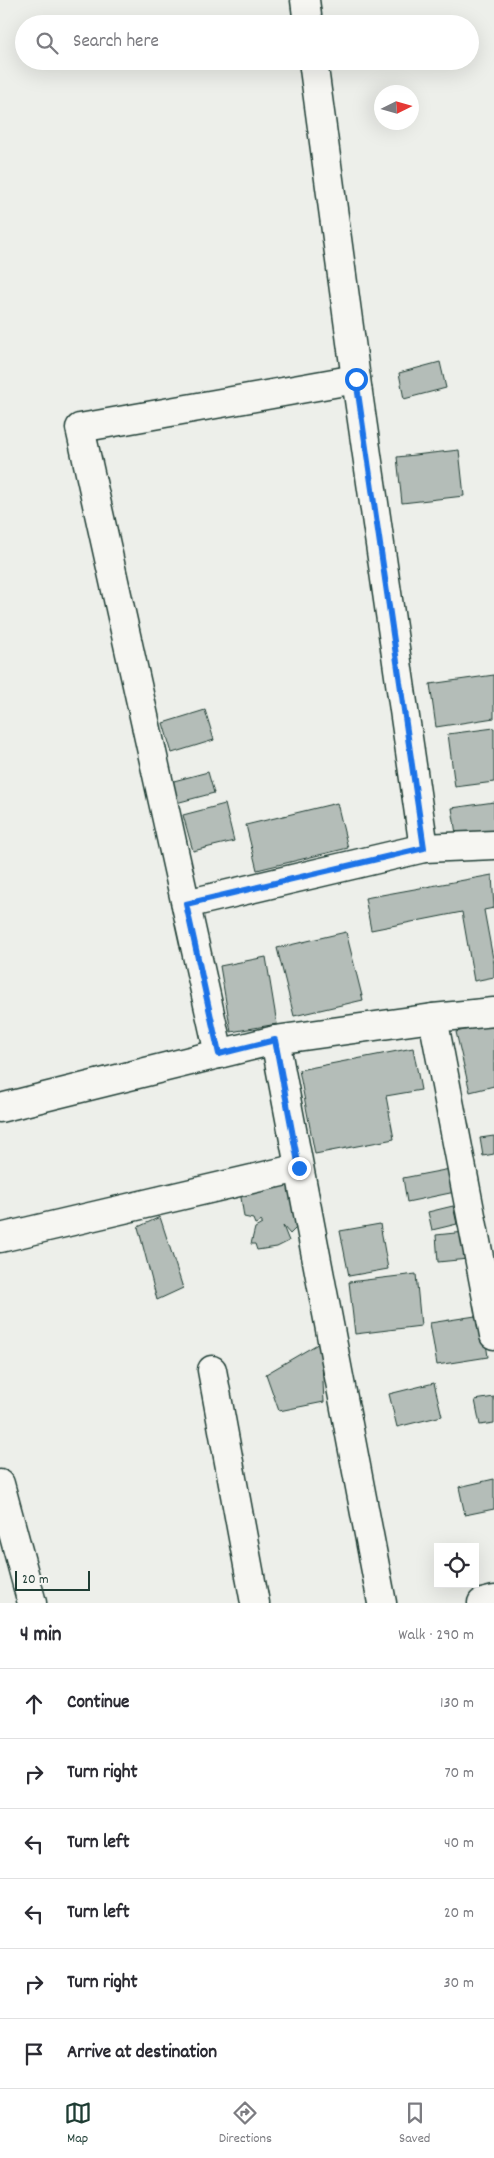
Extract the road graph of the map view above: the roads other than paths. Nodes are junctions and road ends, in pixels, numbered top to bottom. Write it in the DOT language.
graph roads {
  1 [pos="305,0"];
  2 [pos="307,15"];
  3 [pos="314,70"];
  4 [pos="356,379"];
  5 [pos="494,845"];
  6 [pos="424,848"];
  7 [pos="186,904"];
  8 [pos="494,1012"];
  9 [pos="433,1018"];
  10 [pos="275,1040"];
  11 [pos="219,1054"];
  12 [pos="0,1108"];
  13 [pos="299,1168"];
  14 [pos="0,1238"];
  15 [pos="494,1335"];
  16 [pos="212,1370"];
  17 [pos="0,1484"];
  18 [pos="494,1600"];
  19 [pos="32,1603"];
  20 [pos="255,1603"];
  21 [pos="382,1603"];
  22 [pos="482,1603"];
  1 -- 2 [label="street"];
  3 -- 4 [label="street"];
  4 -- 6 [label="street"];
  4 -- 7 [label="street"];
  5 -- 6 [label="street"];
  6 -- 7 [label="street"];
  7 -- 11 [label="street"];
  8 -- 9 [label="street"];
  9 -- 10 [label="street"];
  9 -- 15 [label="street"];
  10 -- 11 [label="street"];
  10 -- 13 [label="street"];
  11 -- 12 [label="street"];
  13 -- 14 [label="street"];
  13 -- 21 [label="street"];
  16 -- 20 [label="street"];
  17 -- 19 [label="street"];
  18 -- 22 [label="street"];
}
